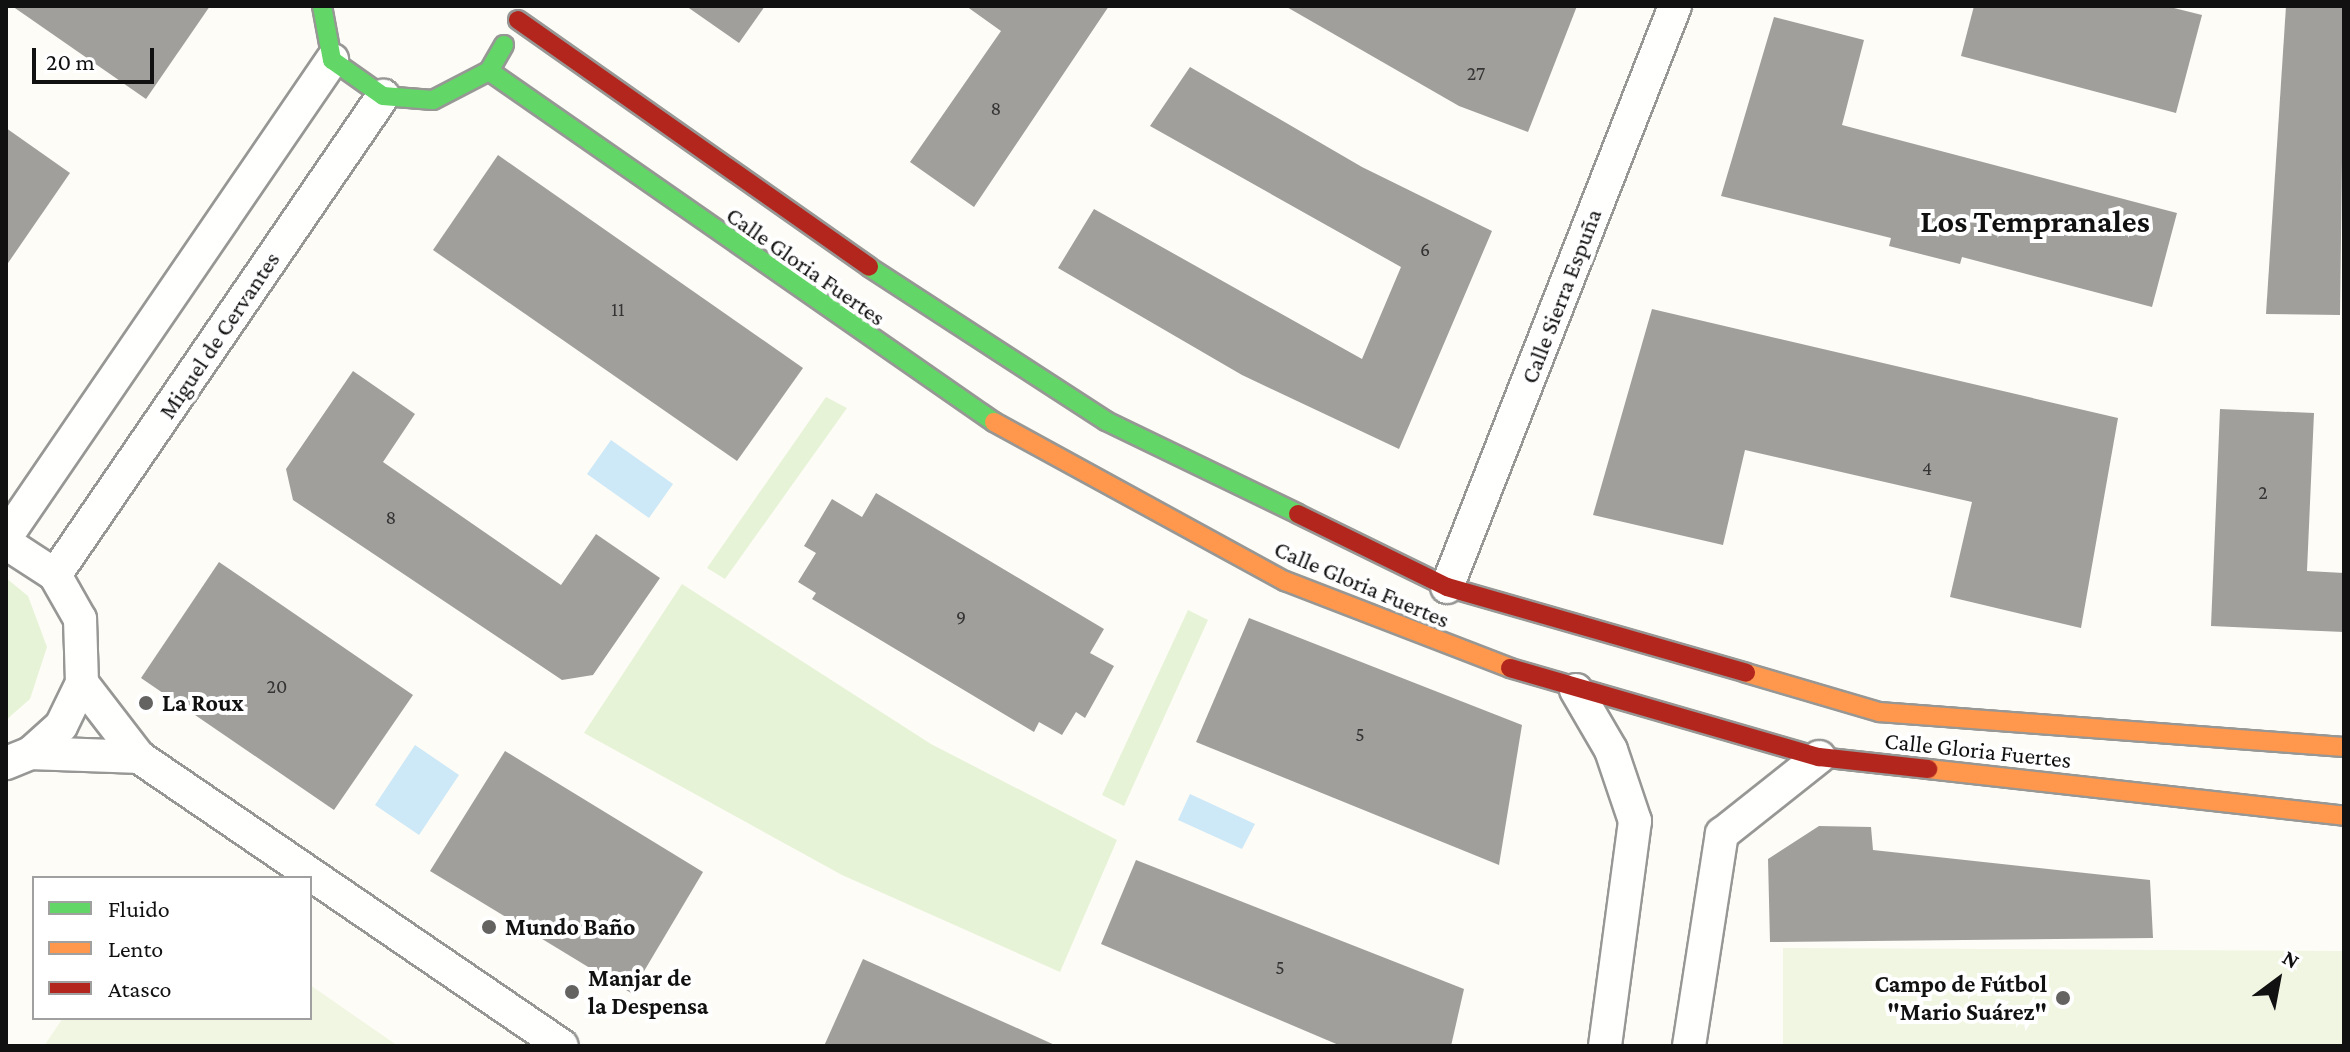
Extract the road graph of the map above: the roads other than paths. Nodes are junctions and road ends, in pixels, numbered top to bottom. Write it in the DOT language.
graph roads {
  1 [pos="322,6"];
  2 [pos="1675,6"];
  3 [pos="518,13"];
  4 [pos="332,60"];
  5 [pos="489,71"];
  6 [pos="383,96"];
  7 [pos="6,540"];
  8 [pos="55,575"];
  9 [pos="1447,587"];
  10 [pos="82,683"];
  11 [pos="1576,690"];
  12 [pos="2344,747"];
  13 [pos="139,757"];
  14 [pos="1819,757"];
  15 [pos="18,758"];
  16 [pos="2344,816"];
  17 [pos="562,1046"];
  18 [pos="1605,1046"];
  19 [pos="1689,1046"];
  1 -- 4 [label="main road"];
  2 -- 9 [label="street, Calle Sierra Espuña"];
  3 -- 5 [label="main road"];
  3 -- 9 [label="main road, Calle Gloria Fuertes"];
  4 -- 6 [label="main road"];
  4 -- 7 [label="street"];
  5 -- 6 [label="main road"];
  5 -- 11 [label="main road, Calle Gloria Fuertes"];
  6 -- 8 [label="street, Miguel de Cervantes"];
  7 -- 8 [label="street"];
  8 -- 10 [label="street"];
  9 -- 12 [label="main road, Calle Gloria Fuertes"];
  10 -- 13 [label="street"];
  10 -- 15 [label="street"];
  11 -- 14 [label="main road, Calle Gloria Fuertes"];
  11 -- 18 [label="street"];
  13 -- 15 [label="street"];
  13 -- 17 [label="street"];
  14 -- 16 [label="main road, Calle Gloria Fuertes"];
  14 -- 19 [label="street"];
}
